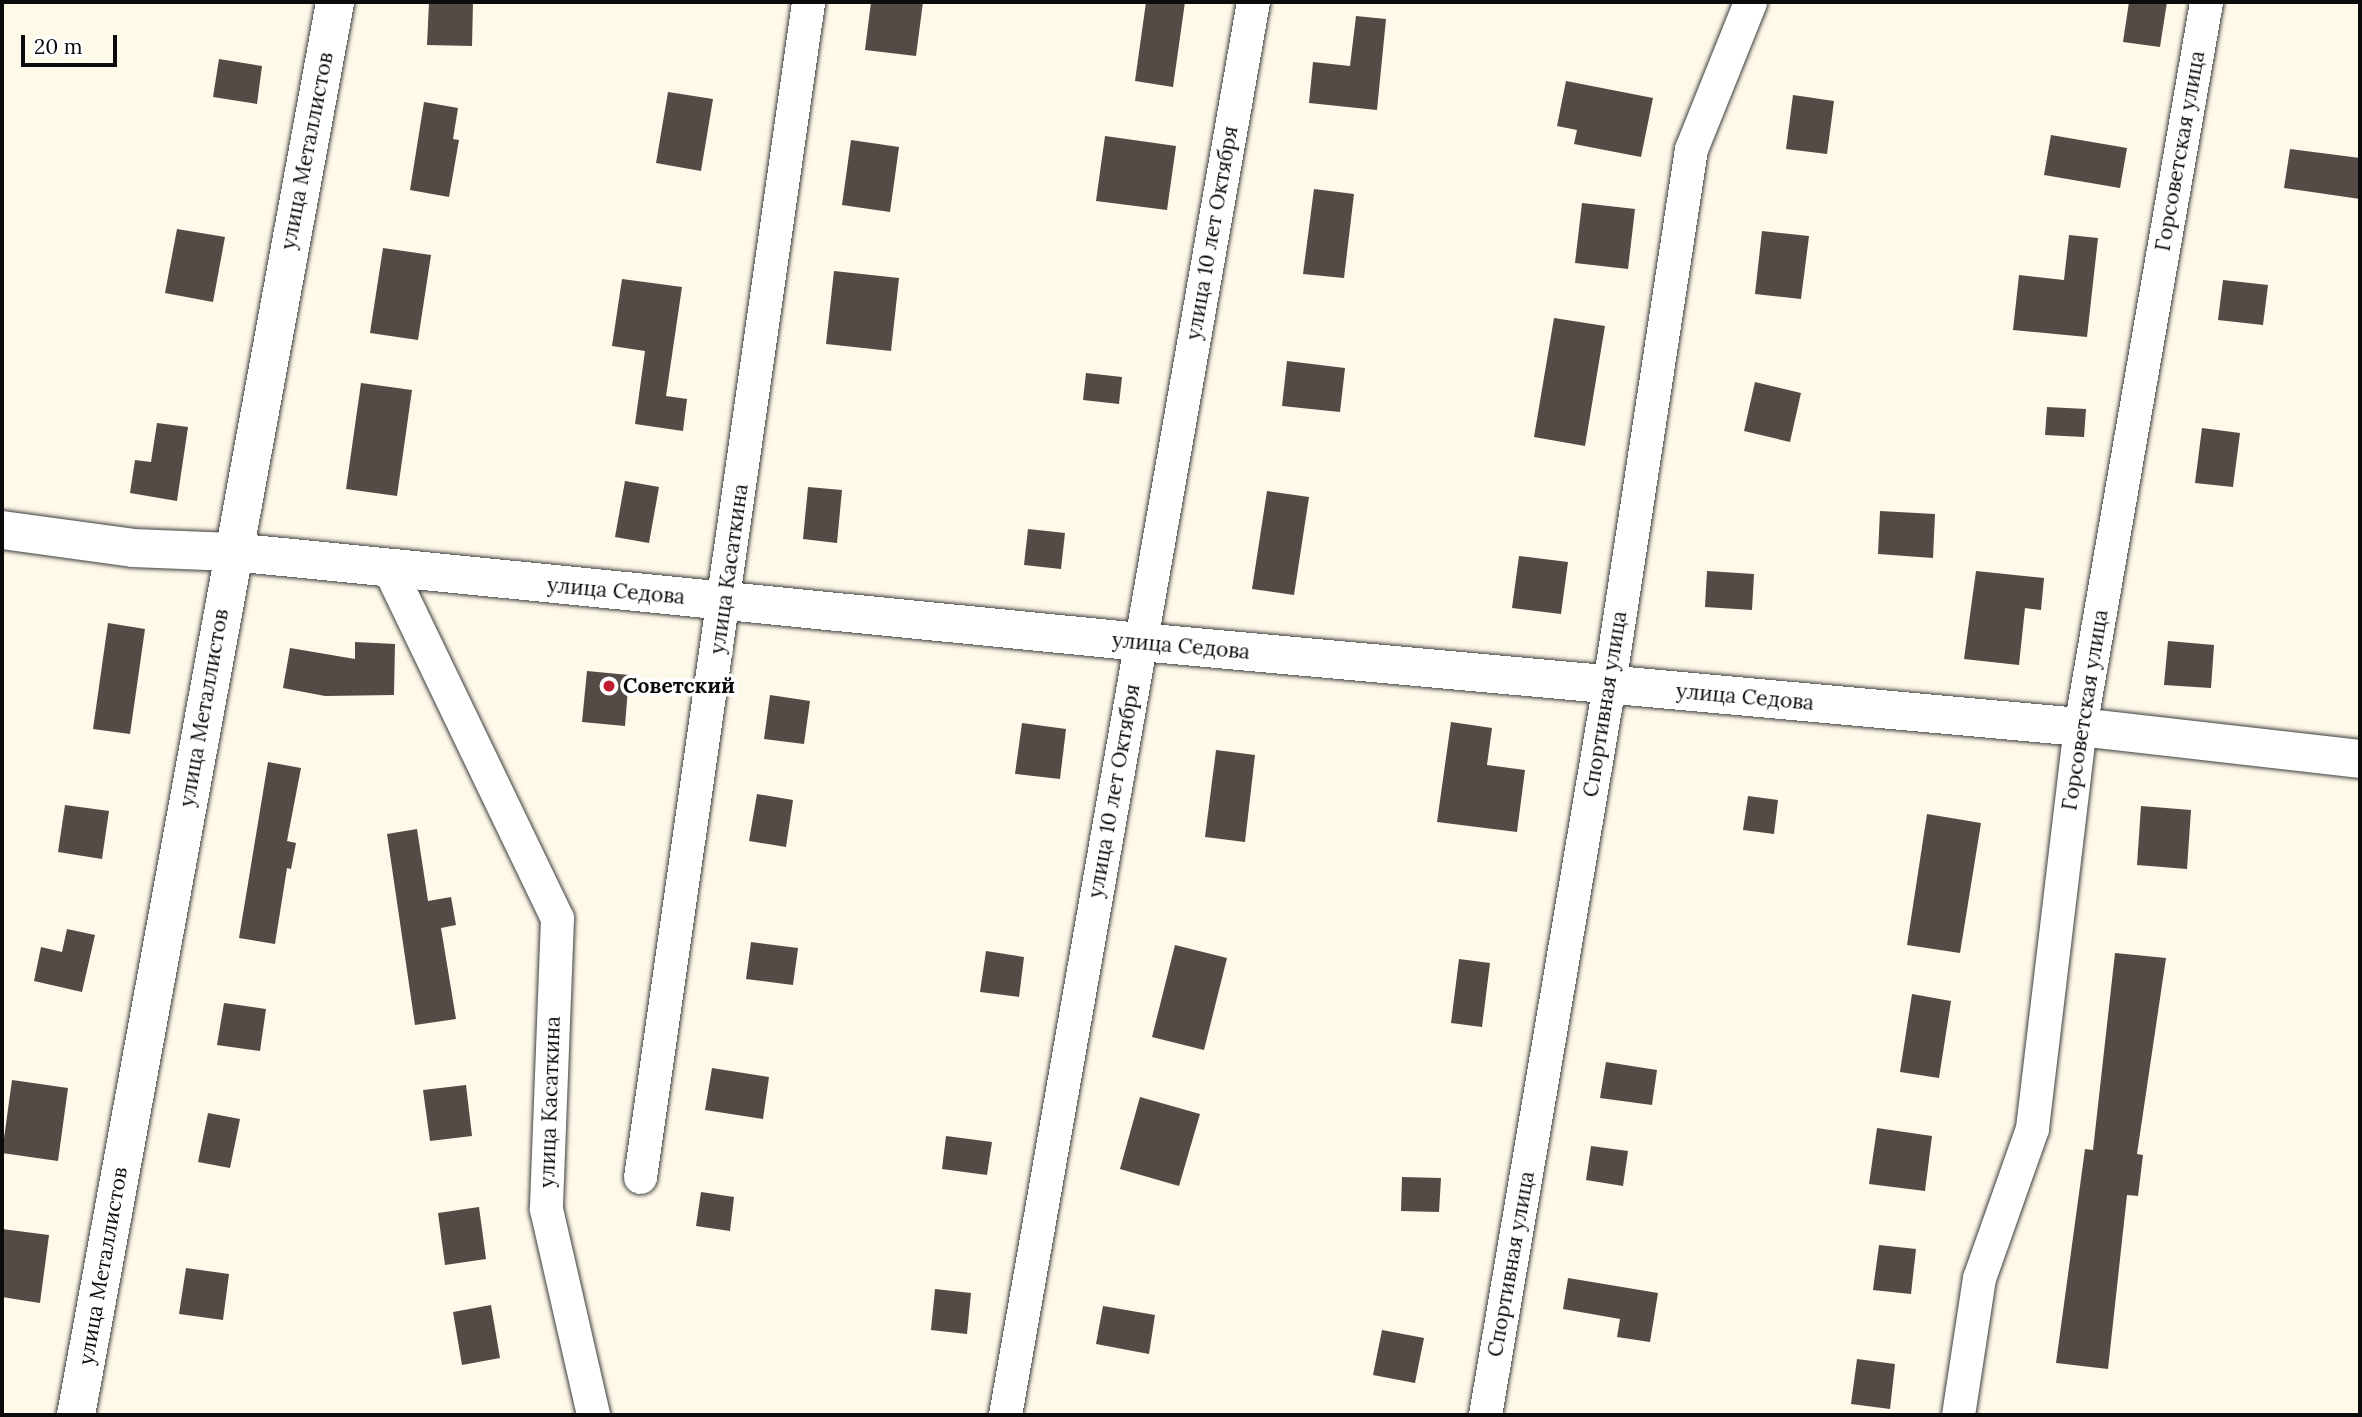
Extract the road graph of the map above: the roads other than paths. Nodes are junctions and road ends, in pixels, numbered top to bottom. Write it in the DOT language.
graph roads {
  1 [pos="335,2"];
  2 [pos="808,2"];
  3 [pos="1253,2"];
  4 [pos="1750,2"];
  5 [pos="2206,2"];
  6 [pos="2,530"];
  7 [pos="232,552"];
  8 [pos="390,570"];
  9 [pos="724,601"];
  10 [pos="1140,642"];
  11 [pos="1609,684"];
  12 [pos="2080,727"];
  13 [pos="2360,759"];
  14 [pos="640,1177"];
  15 [pos="76,1415"];
  16 [pos="593,1415"];
  17 [pos="1005,1415"];
  18 [pos="1485,1415"];
  19 [pos="1958,1415"];
  1 -- 7 [label="street, улица Металлистов"];
  2 -- 9 [label="street, улица Касаткина"];
  3 -- 10 [label="street, улица 10 лет Октября"];
  4 -- 11 [label="street, Спортивная улица"];
  5 -- 12 [label="street, Горсоветская улица"];
  6 -- 7 [label="street, улица Седова"];
  7 -- 8 [label="street, улица Седова"];
  7 -- 15 [label="street, улица Металлистов"];
  8 -- 9 [label="street, улица Седова"];
  8 -- 16 [label="street, улица Касаткина"];
  9 -- 10 [label="street, улица Седова"];
  9 -- 14 [label="street, улица Касаткина"];
  10 -- 11 [label="street, улица Седова"];
  10 -- 17 [label="street, улица 10 лет Октября"];
  11 -- 12 [label="street, улица Седова"];
  11 -- 18 [label="street, Спортивная улица"];
  12 -- 13 [label="street, улица Седова"];
  12 -- 19 [label="street, Горсоветская улица"];
}
